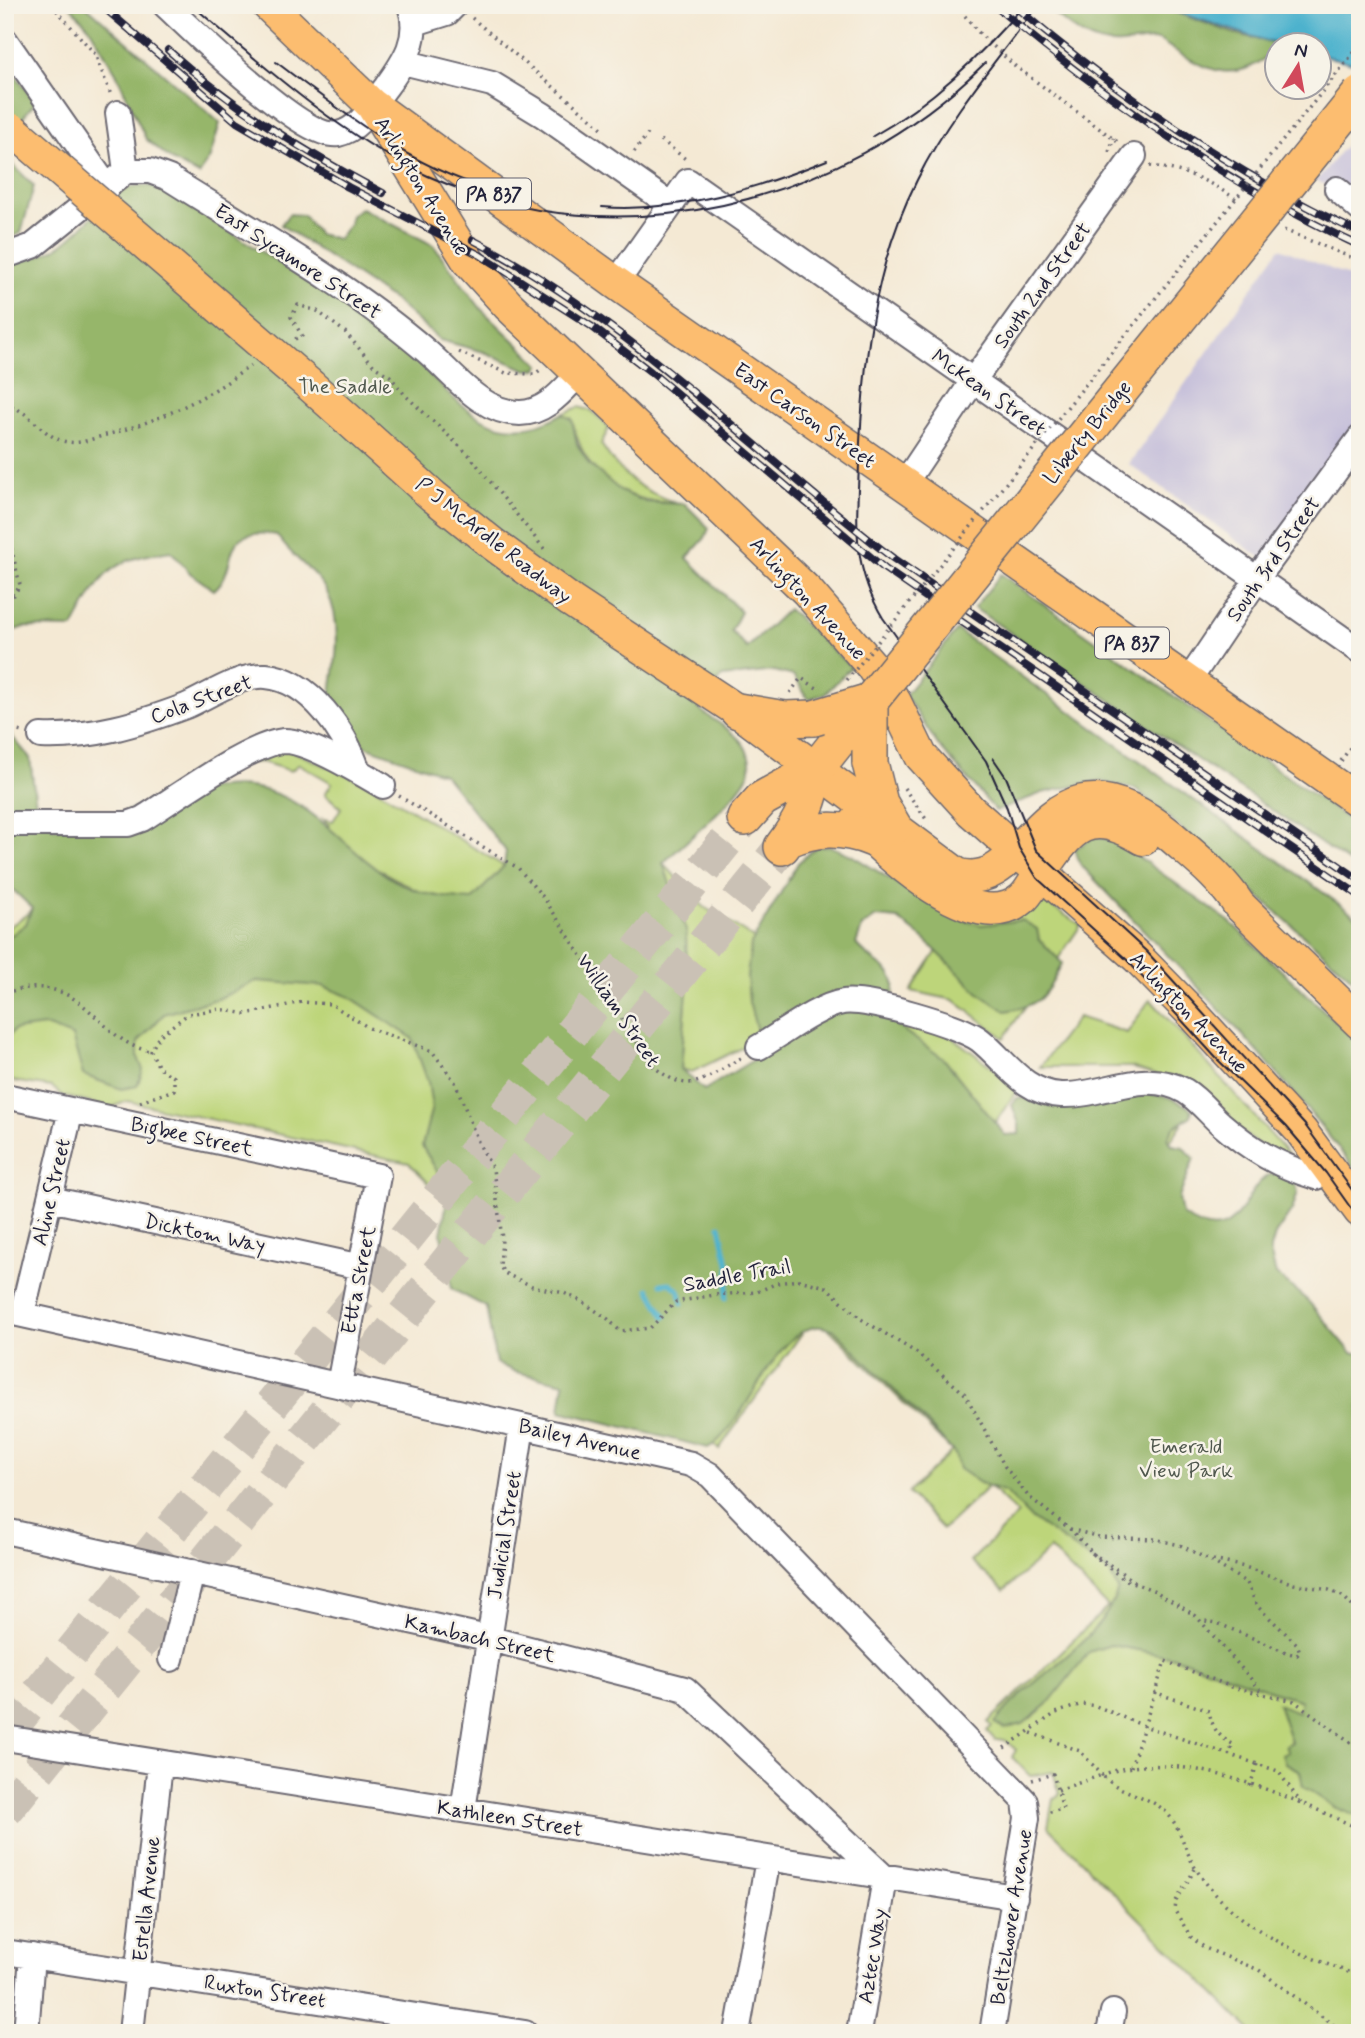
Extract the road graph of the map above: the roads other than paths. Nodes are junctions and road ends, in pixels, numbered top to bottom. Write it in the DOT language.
graph roads {
  1 [pos="165,5"];
  2 [pos="268,5"];
  3 [pos="462,10"];
  4 [pos="413,14"];
  5 [pos="5,40"];
  6 [pos="403,62"];
  7 [pos="1360,94"];
  8 [pos="372,105"];
  9 [pos="118,113"];
  10 [pos="9,127"];
  11 [pos="1134,156"];
  12 [pos="116,179"];
  13 [pos="1337,189"];
  14 [pos="671,205"];
  15 [pos="1360,209"];
  16 [pos="5,256"];
  17 [pos="616,283"];
  18 [pos="580,373"];
  19 [pos="973,381"];
  20 [pos="1360,438"];
  21 [pos="905,483"];
  22 [pos="1258,580"];
  23 [pos="1360,651"];
  24 [pos="1188,682"];
  25 [pos="857,693"];
  26 [pos="738,711"];
  27 [pos="828,727"];
  28 [pos="41,736"];
  29 [pos="815,770"];
  30 [pos="358,771"];
  31 [pos="383,786"];
  32 [pos="1360,802"];
  33 [pos="745,818"];
  34 [pos="5,824"];
  35 [pos="883,833"];
  36 [pos="1037,851"];
  37 [pos="1360,1023"];
  38 [pos="760,1047"];
  39 [pos="5,1096"];
  40 [pos="71,1110"];
  41 [pos="1330,1170"];
  42 [pos="378,1176"];
  43 [pos="50,1199"];
  44 [pos="1360,1211"];
  45 [pos="361,1267"];
  46 [pos="14,1313"];
  47 [pos="339,1385"];
  48 [pos="522,1426"];
  49 [pos="5,1531"];
  50 [pos="192,1572"];
  51 [pos="487,1638"];
  52 [pos="171,1659"];
  53 [pos="5,1738"];
  54 [pos="160,1764"];
  55 [pos="1022,1801"];
  56 [pos="463,1810"];
  57 [pos="768,1860"];
  58 [pos="885,1878"];
  59 [pos="1015,1897"];
  60 [pos="5,1952"];
  61 [pos="32,1956"];
  62 [pos="138,1971"];
  63 [pos="26,2033"];
  64 [pos="131,2033"];
  65 [pos="525,2033"];
  66 [pos="737,2033"];
  67 [pos="859,2033"];
  68 [pos="992,2033"];
  1 -- 8 [label="street"];
  2 -- 8 [label="main road, East Carson Street / PA 837"];
  3 -- 4 [label="street"];
  4 -- 6 [label="street"];
  5 -- 12 [label="street"];
  6 -- 8 [label="street"];
  6 -- 14 [label="street"];
  7 -- 25 [label="highway, Liberty Bridge, bridge"];
  8 -- 17 [label="main road, East Carson Street / PA 837"];
  8 -- 18 [label="main road, Arlington Avenue"];
  9 -- 12 [label="street"];
  10 -- 26 [label="main road, P J McArdle Roadway, bridge"];
  11 -- 19 [label="street, South 2nd Street"];
  12 -- 16 [label="street"];
  12 -- 18 [label="street, East Sycamore Street"];
  13 -- 15 [label="street"];
  14 -- 17 [label="street"];
  14 -- 19 [label="street, McKean Street"];
  17 -- 21 [label="main road, East Carson Street / PA 837"];
  18 -- 36 [label="main road, Arlington Avenue"];
  19 -- 21 [label="street, South 2nd Street"];
  19 -- 22 [label="street, McKean Street"];
  20 -- 22 [label="street, South 3rd Street"];
  21 -- 24 [label="main road, East Carson Street / PA 837"];
  22 -- 23 [label="street, McKean Street"];
  22 -- 24 [label="street, South 3rd Street"];
  24 -- 32 [label="main road, East Carson Street / PA 837"];
  25 -- 27 [label="highway, bridge"];
  25 -- 35 [label="highway, bridge"];
  26 -- 27 [label="highway"];
  26 -- 29 [label="main road, P J McArdle Roadway"];
  27 -- 29 [label="highway"];
  28 -- 30 [label="street, Cola Street"];
  29 -- 33 [label="highway"];
  29 -- 35 [label="main road, P J McArdle Roadway"];
  29 -- 35 [label="highway"];
  30 -- 31 [label="street"];
  30 -- 34 [label="street"];
  35 -- 36 [label="main road"];
  36 -- 37 [label="main road"];
  36 -- 41 [label="main road, Arlington Avenue"];
  38 -- 41 [label="street"];
  39 -- 40 [label="street, Bigbee Street"];
  40 -- 42 [label="street, Bigbee Street"];
  40 -- 43 [label="street, Aline Street"];
  41 -- 44 [label="main road, Arlington Avenue"];
  42 -- 45 [label="street, Etta Street"];
  43 -- 45 [label="street, Dicktom Way"];
  43 -- 46 [label="street, Aline Street"];
  45 -- 47 [label="street, Etta Street"];
  46 -- 47 [label="street, Bailey Avenue"];
  47 -- 48 [label="street, Bailey Avenue"];
  48 -- 51 [label="street, Judicial Street"];
  48 -- 55 [label="street, Bailey Avenue"];
  49 -- 50 [label="street, Kambach Street"];
  50 -- 51 [label="street, Kambach Street"];
  50 -- 52 [label="street"];
  51 -- 56 [label="street, Judicial Street"];
  51 -- 58 [label="street, Kambach Street"];
  53 -- 54 [label="street, Kathleen Street"];
  54 -- 56 [label="street, Kathleen Street"];
  54 -- 62 [label="street, Estella Avenue"];
  55 -- 59 [label="street, Beltzhoover Avenue"];
  56 -- 57 [label="street, Kathleen Street"];
  57 -- 58 [label="street, Kathleen Street"];
  57 -- 66 [label="street"];
  58 -- 59 [label="street, Kathleen Street"];
  58 -- 67 [label="street, Aztec Way"];
  59 -- 68 [label="street, Beltzhoover Avenue"];
  60 -- 61 [label="street, Ruxton Street"];
  61 -- 62 [label="street, Ruxton Street"];
  61 -- 63 [label="street"];
  62 -- 64 [label="street, Estella Avenue"];
  62 -- 65 [label="street, Ruxton Street"];
}
